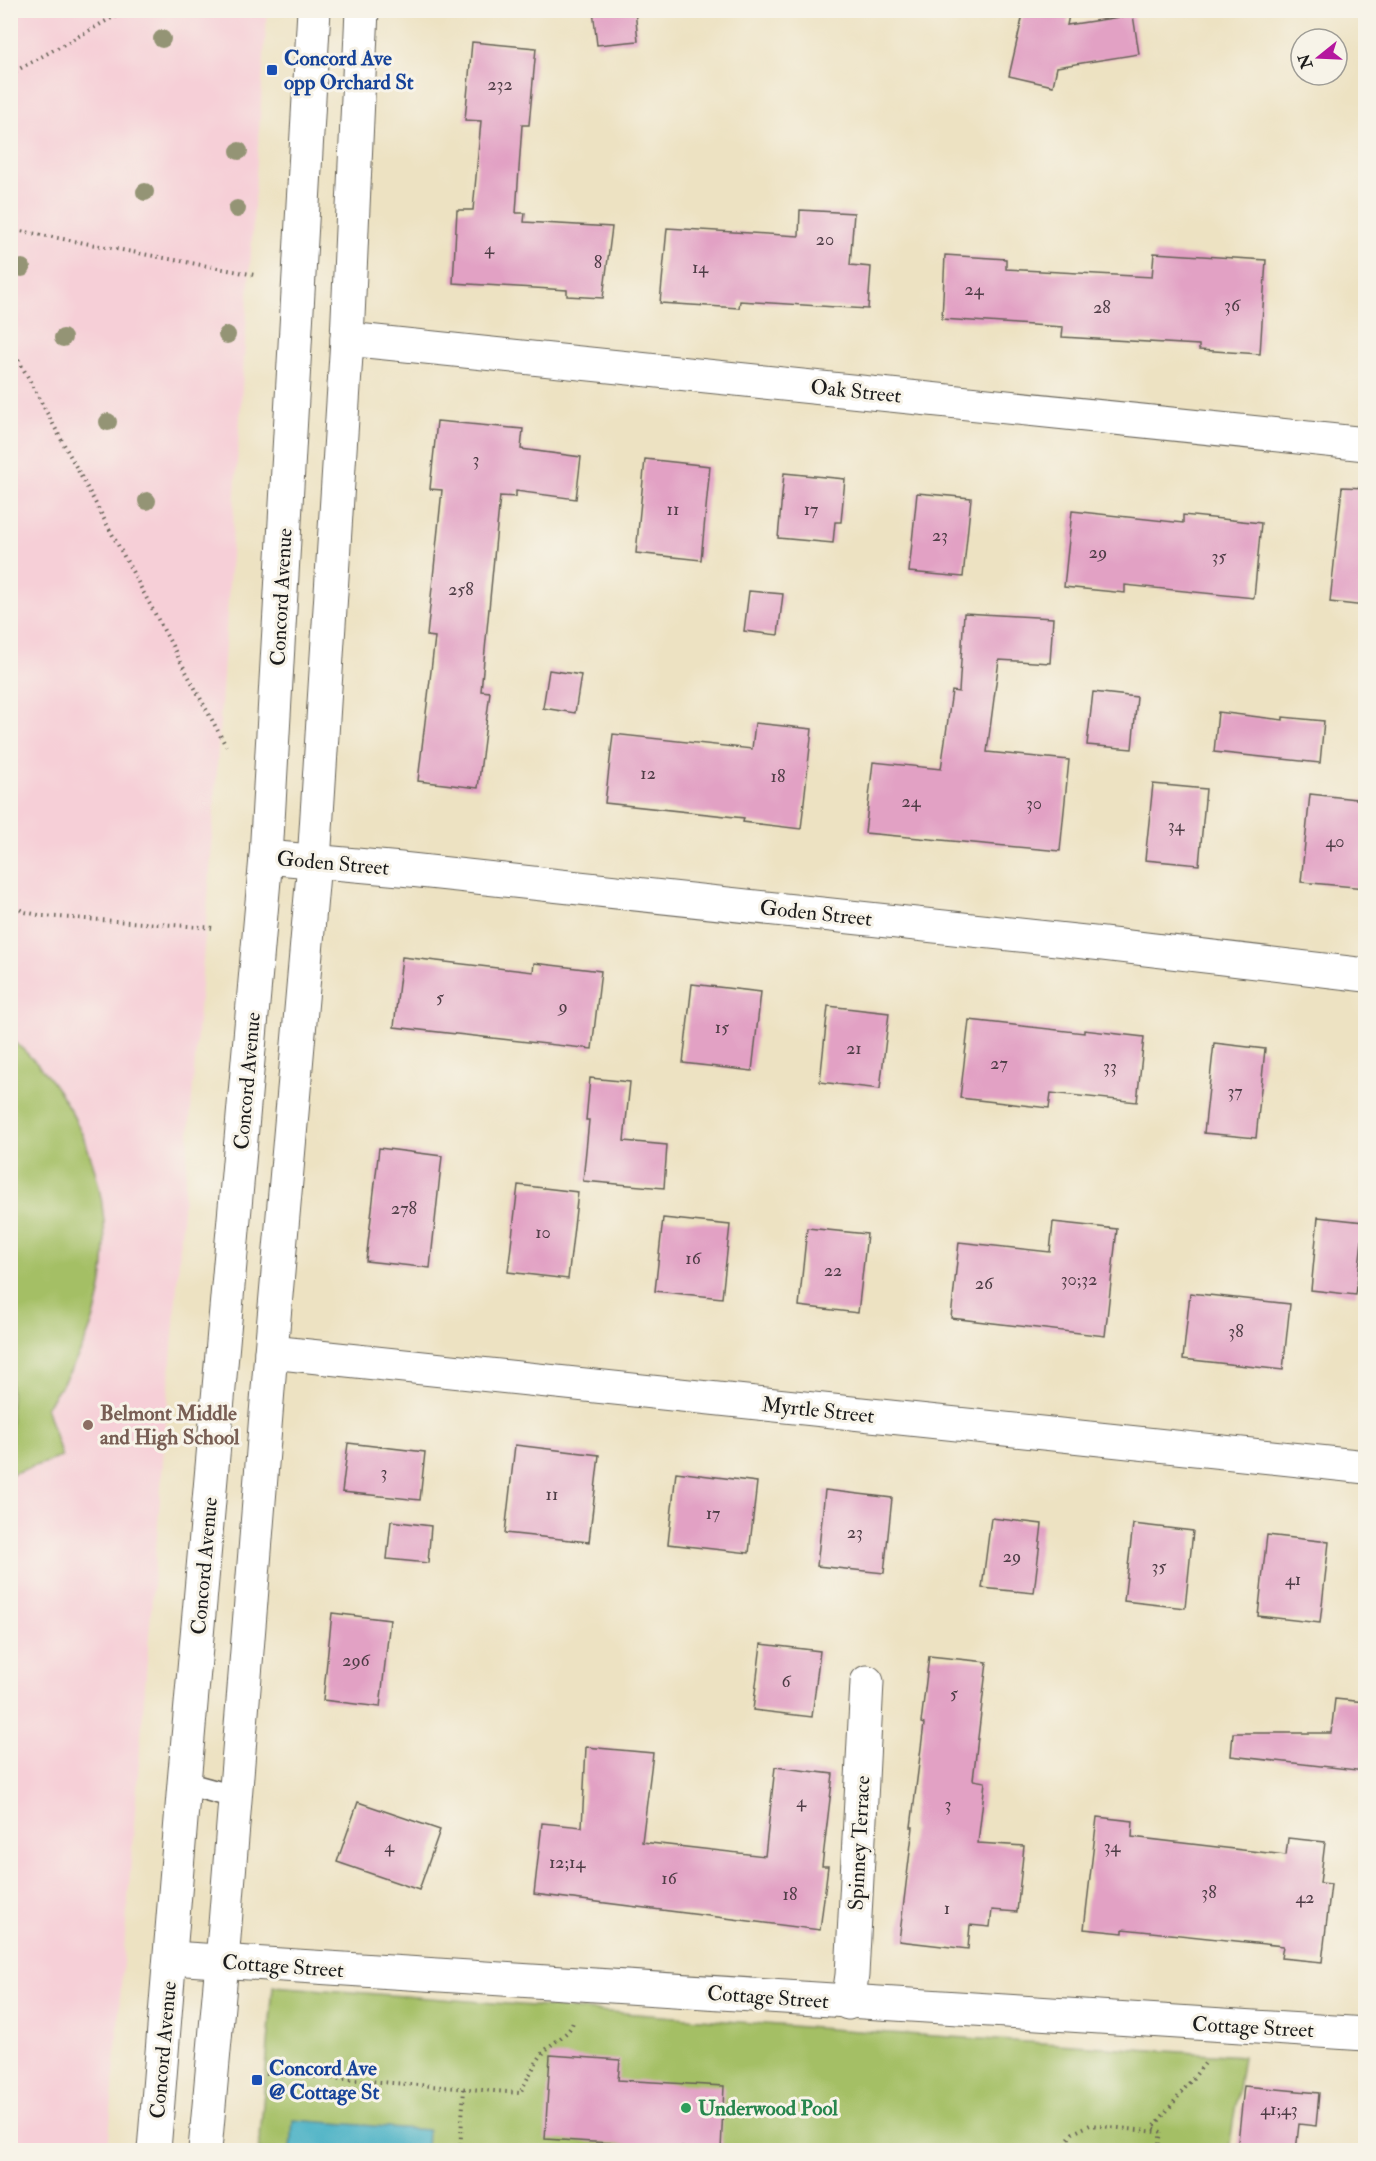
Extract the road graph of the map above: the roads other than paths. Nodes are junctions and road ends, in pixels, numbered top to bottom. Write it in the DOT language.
graph roads {
  1 [pos="314,10"];
  2 [pos="362,10"];
  3 [pos="346,339"];
  4 [pos="1365,444"];
  5 [pos="266,857"];
  6 [pos="314,862"];
  7 [pos="1365,975"];
  8 [pos="271,1352"];
  9 [pos="1365,1467"];
  10 [pos="867,1682"];
  11 [pos="184,1784"];
  12 [pos="235,1797"];
  13 [pos="171,1958"];
  14 [pos="222,1962"];
  15 [pos="848,2003"];
  16 [pos="1365,2034"];
  17 [pos="154,2151"];
  18 [pos="205,2151"];
  1 -- 5 [label="street, Concord Avenue"];
  2 -- 3 [label="street"];
  3 -- 4 [label="street, Oak Street"];
  3 -- 6 [label="street"];
  5 -- 6 [label="street, Goden Street"];
  5 -- 11 [label="street, Concord Avenue"];
  6 -- 7 [label="street, Goden Street"];
  6 -- 8 [label="street"];
  8 -- 9 [label="street, Myrtle Street"];
  8 -- 12 [label="street"];
  10 -- 15 [label="street, Spinney Terrace"];
  11 -- 12 [label="lane"];
  11 -- 13 [label="street, Concord Avenue"];
  12 -- 14 [label="street"];
  13 -- 14 [label="street, Cottage Street"];
  13 -- 17 [label="street, Concord Avenue"];
  14 -- 15 [label="street, Cottage Street"];
  14 -- 18 [label="street"];
  15 -- 16 [label="street, Cottage Street"];
}
